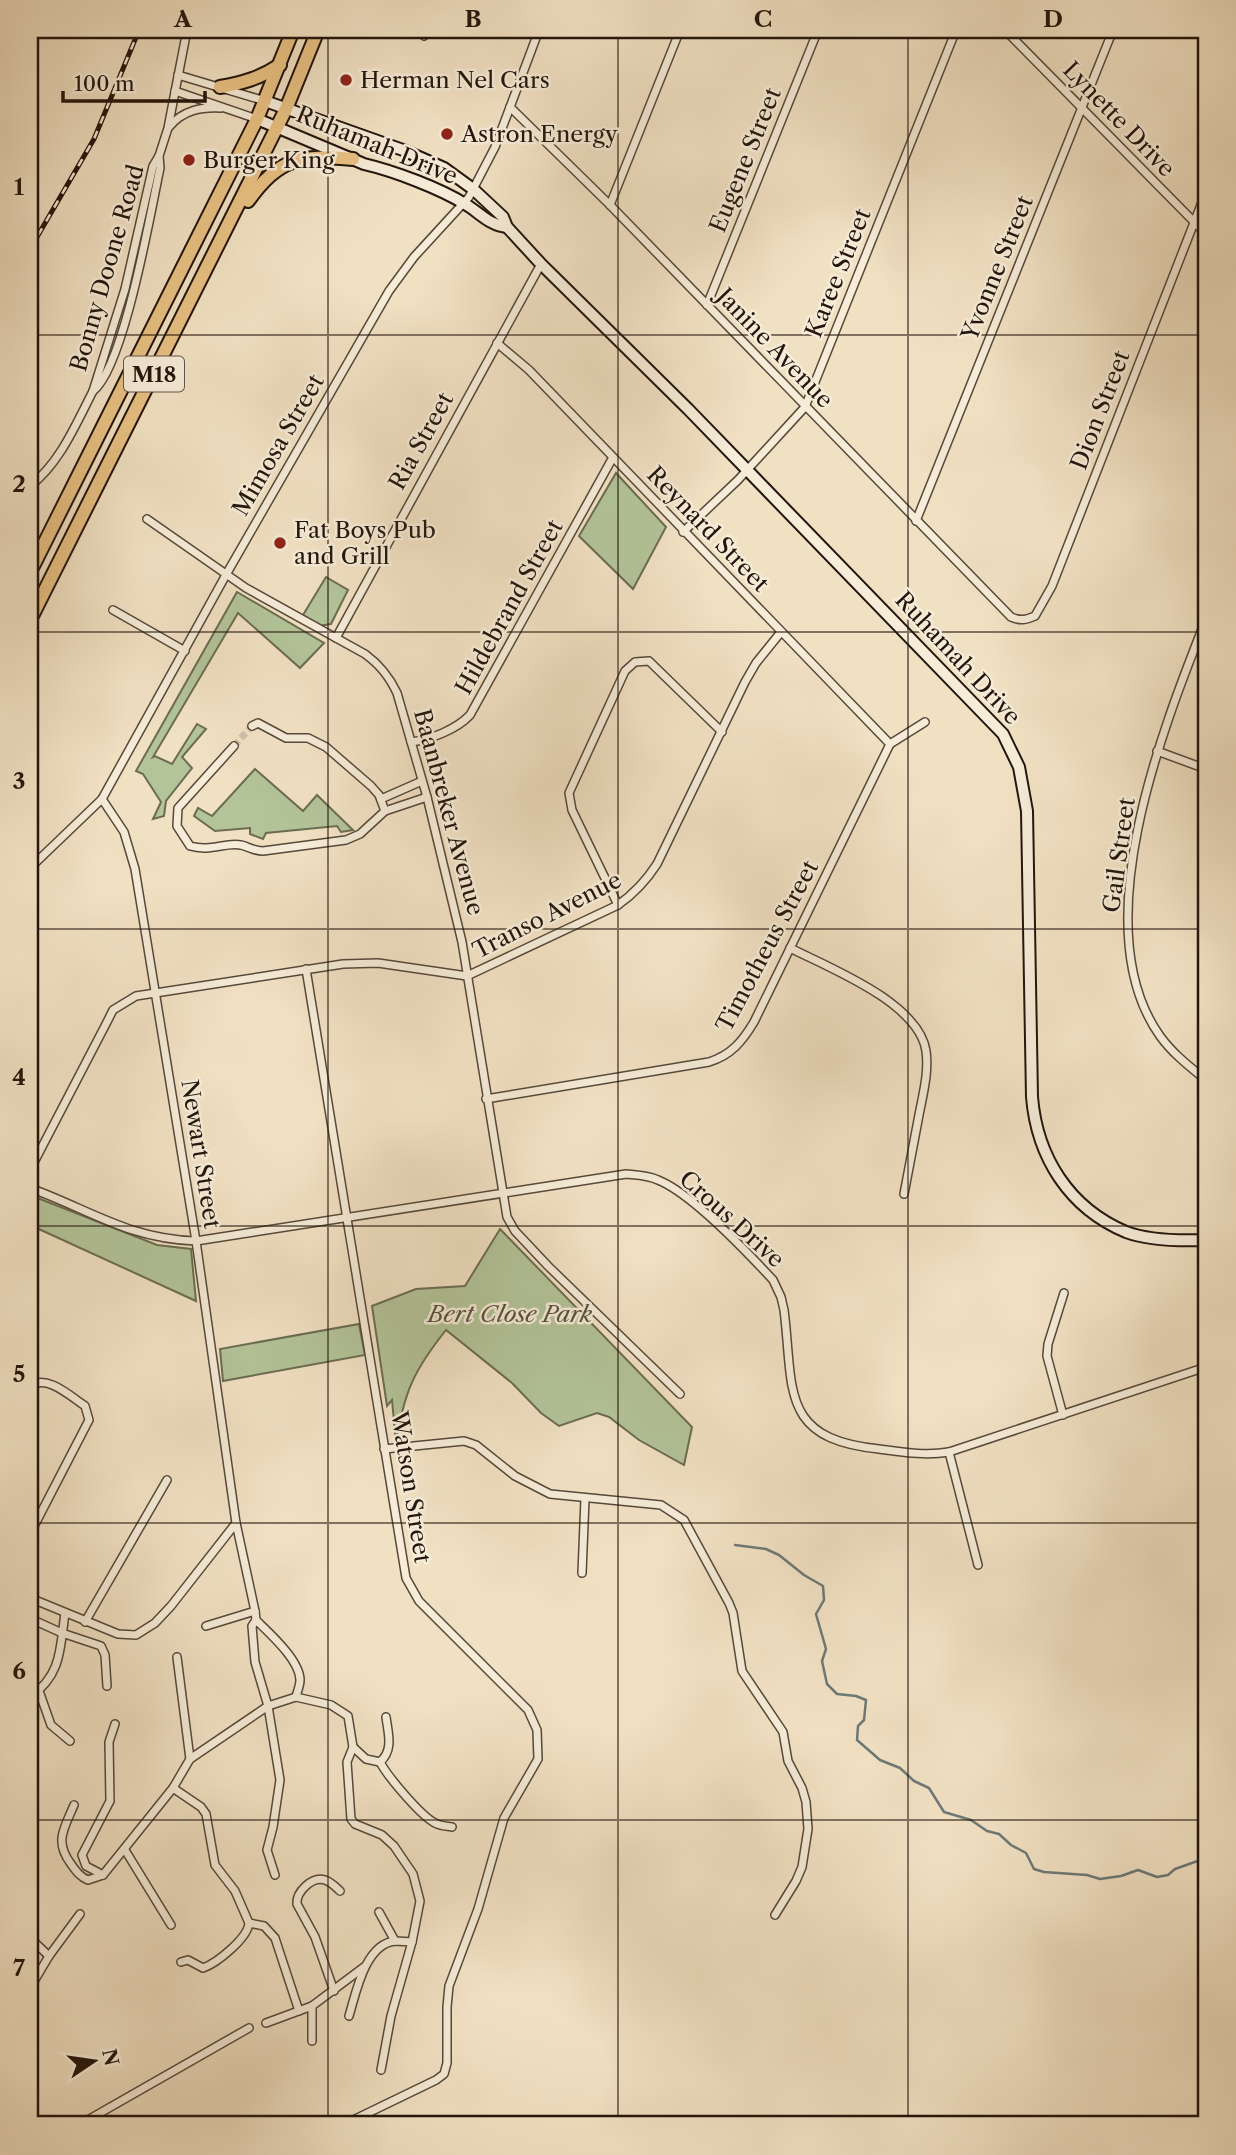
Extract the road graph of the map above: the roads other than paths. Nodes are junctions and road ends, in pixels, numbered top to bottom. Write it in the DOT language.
graph roads {
  1 [pos="187,30"];
  2 [pos="293,30"];
  3 [pos="318,30"];
  4 [pos="539,30"];
  5 [pos="680,30"];
  6 [pos="818,30"];
  7 [pos="956,30"];
  8 [pos="1005,30"];
  9 [pos="1113,30"];
  10 [pos="280,65"];
  11 [pos="178,75"];
  12 [pos="220,86"];
  13 [pos="175,90"];
  14 [pos="265,101"];
  15 [pos="510,107"];
  16 [pos="1082,107"];
  17 [pos="229,108"];
  18 [pos="286,110"];
  19 [pos="257,119"];
  20 [pos="168,128"];
  21 [pos="277,128"];
  22 [pos="353,159"];
  23 [pos="473,190"];
  24 [pos="1206,192"];
  25 [pos="464,203"];
  26 [pos="610,205"];
  27 [pos="1194,222"];
  28 [pos="507,227"];
  29 [pos="227,230"];
  30 [pos="1206,234"];
  31 [pos="541,264"];
  32 [pos="707,305"];
  33 [pos="497,343"];
  34 [pos="805,407"];
  35 [pos="612,459"];
  36 [pos="747,470"];
  37 [pos="30,486"];
  38 [pos="147,519"];
  39 [pos="916,521"];
  40 [pos="683,532"];
  41 [pos="30,572"];
  42 [pos="227,573"];
  43 [pos="113,610"];
  44 [pos="1011,617"];
  45 [pos="1206,619"];
  46 [pos="30,620"];
  47 [pos="780,632"];
  48 [pos="336,638"];
  49 [pos="185,651"];
  50 [pos="925,722"];
  51 [pos="252,726"];
  52 [pos="722,733"];
  53 [pos="411,742"];
  54 [pos="890,744"];
  55 [pos="234,746"];
  56 [pos="1157,751"];
  57 [pos="1206,769"];
  58 [pos="422,781"];
  59 [pos="427,797"];
  60 [pos="102,799"];
  61 [pos="381,799"];
  62 [pos="385,811"];
  63 [pos="30,868"];
  64 [pos="618,905"];
  65 [pos="790,948"];
  66 [pos="306,969"];
  67 [pos="467,976"];
  68 [pos="156,992"];
  69 [pos="1206,1080"];
  70 [pos="486,1099"];
  71 [pos="30,1170"];
  72 [pos="30,1188"];
  73 [pos="503,1192"];
  74 [pos="904,1194"];
  75 [pos="348,1218"];
  76 [pos="1206,1240"];
  77 [pos="196,1241"];
  78 [pos="1064,1293"];
  79 [pos="1206,1367"];
  80 [pos="30,1386"];
  81 [pos="680,1395"];
  82 [pos="1063,1415"];
  83 [pos="384,1449"];
  84 [pos="949,1452"];
  85 [pos="167,1480"];
  86 [pos="585,1499"];
  87 [pos="236,1523"];
  88 [pos="30,1534"];
  89 [pos="978,1565"];
  90 [pos="582,1573"];
  91 [pos="30,1598"];
  92 [pos="255,1611"];
  93 [pos="65,1613"];
  94 [pos="31,1619"];
  95 [pos="256,1620"];
  96 [pos="85,1622"];
  97 [pos="206,1626"];
  98 [pos="62,1633"];
  99 [pos="177,1657"];
  100 [pos="107,1685"];
  101 [pos="39,1691"];
  102 [pos="30,1697"];
  103 [pos="296,1697"];
  104 [pos="268,1706"];
  105 [pos="386,1717"];
  106 [pos="115,1724"];
  107 [pos="69,1741"];
  108 [pos="352,1747"];
  109 [pos="190,1759"];
  110 [pos="380,1762"];
  111 [pos="173,1788"];
  112 [pos="74,1805"];
  113 [pos="452,1827"];
  114 [pos="125,1850"];
  115 [pos="103,1875"];
  116 [pos="275,1875"];
  117 [pos="340,1891"];
  118 [pos="379,1912"];
  119 [pos="80,1914"];
  120 [pos="775,1915"];
  121 [pos="249,1923"];
  122 [pos="171,1925"];
  123 [pos="30,1938"];
  124 [pos="395,1941"];
  125 [pos="412,1942"];
  126 [pos="49,1956"];
  127 [pos="181,1962"];
  128 [pos="364,1967"];
  129 [pos="30,1988"];
  130 [pos="334,1991"];
  131 [pos="312,2006"];
  132 [pos="299,2011"];
  133 [pos="349,2016"];
  134 [pos="266,2023"];
  135 [pos="249,2028"];
  136 [pos="312,2041"];
  137 [pos="381,2070"];
  138 [pos="79,2125"];
  139 [pos="343,2125"];
  1 -- 11 [label="street, Bonny Doone Road"];
  2 -- 10 [label="main road, M18"];
  3 -- 18 [label="main road, M18"];
  4 -- 15 [label="street, Mimosa Street"];
  5 -- 26 [label="street"];
  6 -- 32 [label="street, Eugene Street"];
  7 -- 34 [label="street, Karee Street"];
  8 -- 16 [label="street, Lynette Drive"];
  9 -- 16 [label="street, Yvonne Street"];
  10 -- 12 [label="main road"];
  10 -- 14 [label="main road, M18"];
  11 -- 12 [label="street, Ruhamah Drive"];
  11 -- 13 [label="street, Bonny Doone Road"];
  12 -- 14 [label="street, Ruhamah Drive"];
  13 -- 17 [label="street, Ruhamah Drive"];
  13 -- 20 [label="street, Bonny Doone Road"];
  14 -- 18 [label="street, Ruhamah Drive"];
  14 -- 19 [label="main road, M18"];
  15 -- 23 [label="street, Mimosa Street"];
  15 -- 26 [label="street, Janine Avenue"];
  16 -- 27 [label="street, Lynette Drive"];
  16 -- 39 [label="street, Yvonne Street"];
  17 -- 19 [label="street, Ruhamah Drive"];
  17 -- 20 [label="street, Ruhamah Drive"];
  18 -- 21 [label="main road, M18"];
  18 -- 23 [label="street, Ruhamah Drive"];
  19 -- 21 [label="street, Ruhamah Drive"];
  19 -- 41 [label="main road, M18"];
  20 -- 37 [label="street, Bonny Doone Road"];
  21 -- 22 [label="street, Ruhamah Drive"];
  21 -- 29 [label="main road, M18"];
  22 -- 25 [label="street, Ruhamah Drive"];
  22 -- 29 [label="main road"];
  23 -- 25 [label="street, Mimosa Street"];
  23 -- 28 [label="street, Ruhamah Drive"];
  24 -- 27 [label="street, Dion Street"];
  25 -- 28 [label="street, Ruhamah Drive"];
  25 -- 42 [label="street, Mimosa Street"];
  26 -- 32 [label="street, Janine Avenue"];
  27 -- 30 [label="street, Lynette Drive"];
  27 -- 44 [label="street, Dion Street"];
  28 -- 31 [label="street, Ruhamah Drive"];
  29 -- 46 [label="main road, M18"];
  31 -- 33 [label="street, Ria Street"];
  31 -- 36 [label="street, Ruhamah Drive"];
  32 -- 34 [label="street, Janine Avenue"];
  33 -- 35 [label="street, Reynard Street"];
  33 -- 48 [label="street, Ria Street"];
  34 -- 36 [label="street, Karee Street"];
  34 -- 39 [label="street, Janine Avenue"];
  35 -- 40 [label="street, Reynard Street"];
  35 -- 53 [label="street, Hildebrand Street"];
  36 -- 40 [label="street, Karee Street"];
  36 -- 76 [label="street, Ruhamah Drive"];
  38 -- 42 [label="street, Baanbreker Avenue"];
  39 -- 44 [label="street, Janine Avenue"];
  40 -- 47 [label="street, Reynard Street"];
  42 -- 48 [label="street, Baanbreker Avenue"];
  42 -- 49 [label="street, Mimosa Street"];
  43 -- 49 [label="street"];
  45 -- 56 [label="street, Gail Street"];
  47 -- 52 [label="street, Transo Avenue"];
  47 -- 54 [label="street, Reynard Street"];
  48 -- 53 [label="street, Baanbreker Avenue"];
  49 -- 60 [label="street, Mimosa Street"];
  50 -- 54 [label="street"];
  51 -- 61 [label="street"];
  52 -- 64 [label="street, Transo Avenue"];
  52 -- 64 [label="street"];
  53 -- 58 [label="street, Baanbreker Avenue"];
  54 -- 65 [label="street, Timotheus Street"];
  55 -- 62 [label="street"];
  56 -- 57 [label="street"];
  56 -- 69 [label="street, Gail Street"];
  58 -- 59 [label="street, Baanbreker Avenue"];
  58 -- 61 [label="street"];
  59 -- 62 [label="street"];
  59 -- 67 [label="street, Baanbreker Avenue"];
  60 -- 63 [label="street, Mimosa Street"];
  60 -- 68 [label="street, Newart Street"];
  61 -- 62 [label="street"];
  64 -- 67 [label="street, Transo Avenue"];
  65 -- 70 [label="street, Timotheus Street"];
  65 -- 74 [label="street"];
  66 -- 67 [label="street, Transo Avenue"];
  66 -- 68 [label="street, Transo Avenue"];
  66 -- 75 [label="street, Watson Street"];
  67 -- 70 [label="street, Baanbreker Avenue"];
  68 -- 71 [label="street, Transo Avenue"];
  68 -- 77 [label="street, Newart Street"];
  70 -- 73 [label="street, Baanbreker Avenue"];
  72 -- 77 [label="street, Crous Drive"];
  73 -- 75 [label="street, Crous Drive"];
  73 -- 81 [label="street, Baanbreker Avenue"];
  73 -- 84 [label="street, Crous Drive"];
  75 -- 77 [label="street, Crous Drive"];
  75 -- 83 [label="street, Watson Street"];
  77 -- 87 [label="street, Newart Street"];
  78 -- 82 [label="street"];
  79 -- 82 [label="street, Crous Drive"];
  80 -- 88 [label="street"];
  82 -- 84 [label="street, Crous Drive"];
  83 -- 86 [label="street"];
  83 -- 139 [label="street, Watson Street"];
  84 -- 89 [label="street"];
  85 -- 96 [label="street"];
  86 -- 90 [label="street"];
  86 -- 120 [label="street"];
  87 -- 92 [label="street, Newart Street"];
  87 -- 96 [label="street"];
  91 -- 93 [label="street"];
  92 -- 95 [label="street, Newart Street"];
  92 -- 97 [label="street"];
  93 -- 96 [label="street"];
  93 -- 98 [label="street"];
  94 -- 98 [label="street"];
  95 -- 103 [label="street"];
  95 -- 104 [label="street, Newart Street"];
  98 -- 100 [label="street"];
  98 -- 101 [label="street"];
  99 -- 109 [label="street"];
  101 -- 102 [label="street"];
  101 -- 107 [label="street"];
  103 -- 104 [label="street"];
  103 -- 108 [label="street"];
  104 -- 109 [label="street"];
  104 -- 116 [label="street, Newart Street"];
  105 -- 110 [label="street"];
  106 -- 115 [label="street"];
  108 -- 110 [label="street"];
  108 -- 125 [label="street"];
  109 -- 111 [label="street"];
  110 -- 113 [label="street"];
  111 -- 114 [label="street"];
  111 -- 121 [label="street"];
  112 -- 115 [label="street"];
  114 -- 115 [label="street"];
  114 -- 122 [label="street"];
  117 -- 130 [label="street"];
  118 -- 124 [label="street"];
  119 -- 126 [label="street"];
  121 -- 127 [label="street"];
  121 -- 132 [label="street"];
  123 -- 126 [label="street"];
  124 -- 125 [label="street"];
  124 -- 128 [label="street"];
  125 -- 137 [label="street"];
  126 -- 129 [label="street"];
  128 -- 130 [label="street"];
  128 -- 133 [label="street"];
  130 -- 131 [label="street"];
  131 -- 132 [label="street"];
  131 -- 136 [label="street"];
  132 -- 134 [label="street"];
  135 -- 138 [label="street"];
}
